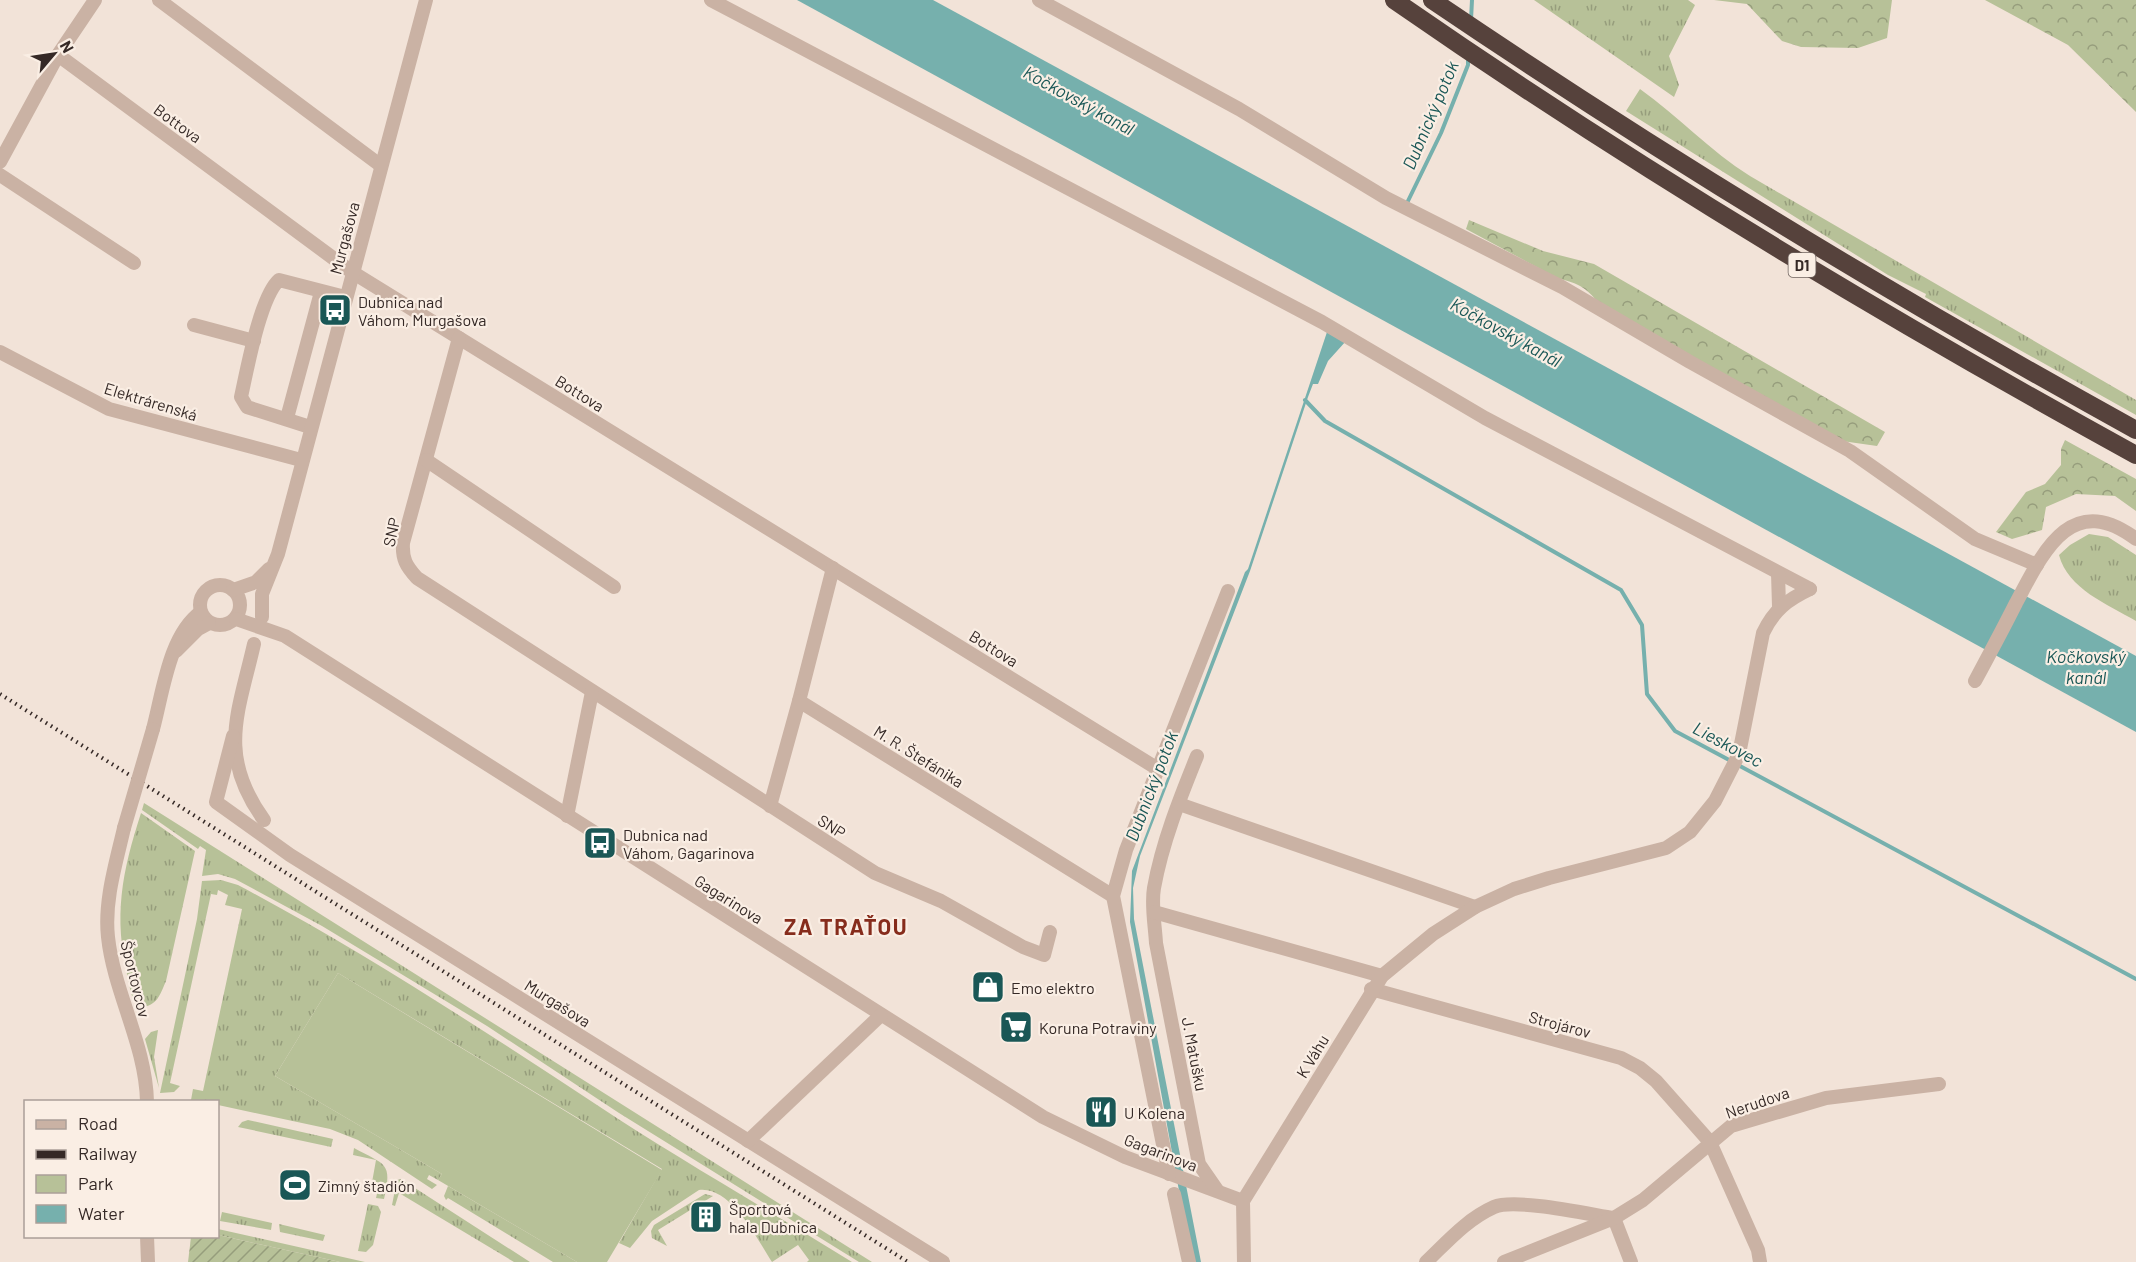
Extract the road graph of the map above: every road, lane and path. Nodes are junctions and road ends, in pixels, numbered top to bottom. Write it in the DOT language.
graph roads {
  1 [pos="95,0"];
  2 [pos="159,0"];
  3 [pos="426,0"];
  4 [pos="711,0"];
  5 [pos="1039,0"];
  6 [pos="1394,0"];
  7 [pos="1432,0"];
  8 [pos="58,55"];
  9 [pos="0,162"];
  10 [pos="380,165"];
  11 [pos="0,175"];
  12 [pos="134,263"];
  13 [pos="352,272"];
  14 [pos="321,292"];
  15 [pos="345,297"];
  16 [pos="194,325"];
  17 [pos="459,338"];
  18 [pos="254,341"];
  19 [pos="0,352"];
  20 [pos="287,418"];
  21 [pos="310,427"];
  22 [pos="2136,430"];
  23 [pos="2136,455"];
  24 [pos="301,460"];
  25 [pos="426,460"];
  26 [pos="2136,539"];
  27 [pos="278,554"];
  28 [pos="2037,565"];
  29 [pos="833,568"];
  30 [pos="1778,573"];
  31 [pos="614,587"];
  32 [pos="233,590"];
  33 [pos="1228,591"];
  34 [pos="262,594"];
  35 [pos="1779,606"];
  36 [pos="239,610"];
  37 [pos="205,617"];
  38 [pos="262,617"];
  39 [pos="276,631"];
  40 [pos="254,644"];
  41 [pos="1975,681"];
  42 [pos="592,692"];
  43 [pos="799,701"];
  44 [pos="233,736"];
  45 [pos="1197,756"];
  46 [pos="1158,769"];
  47 [pos="1179,804"];
  48 [pos="770,806"];
  49 [pos="567,816"];
  50 [pos="264,820"];
  51 [pos="1113,896"];
  52 [pos="1475,906"];
  53 [pos="1154,912"];
  54 [pos="1050,932"];
  55 [pos="1382,976"];
  56 [pos="1371,989"];
  57 [pos="881,1015"];
  58 [pos="1939,1084"];
  59 [pos="147,1100"];
  60 [pos="748,1141"];
  61 [pos="1710,1142"];
  62 [pos="1171,1175"];
  63 [pos="1174,1194"];
  64 [pos="1217,1194"];
  65 [pos="1243,1201"];
  66 [pos="1614,1218"];
  67 [pos="147,1238"];
  68 [pos="148,1262"];
  69 [pos="943,1262"];
  70 [pos="1189,1262"];
  71 [pos="1244,1262"];
  72 [pos="1426,1262"];
  73 [pos="1504,1262"];
  74 [pos="1631,1262"];
  75 [pos="1760,1262"];
  1 -- 8 [label="street"];
  2 -- 10 [label="street"];
  3 -- 10 [label="street, Murgašova"];
  4 -- 30 [label="street"];
  5 -- 28 [label="street"];
  6 -- 23 [label="highway, D1"];
  7 -- 22 [label="highway, D1"];
  8 -- 9 [label="street"];
  8 -- 13 [label="street, Bottova"];
  10 -- 13 [label="street, Murgašova"];
  11 -- 12 [label="street"];
  13 -- 15 [label="street, Murgašova"];
  13 -- 17 [label="street, Bottova"];
  14 -- 15 [label="street"];
  14 -- 18 [label="street"];
  14 -- 20 [label="street"];
  15 -- 21 [label="street, Murgašova"];
  16 -- 18 [label="street"];
  17 -- 25 [label="street, SNP"];
  17 -- 29 [label="street, Bottova"];
  18 -- 20 [label="street"];
  19 -- 24 [label="street, Elektrárenská"];
  20 -- 21 [label="street"];
  21 -- 24 [label="street, Murgašova"];
  24 -- 27 [label="street, Murgašova"];
  25 -- 31 [label="street"];
  25 -- 42 [label="street, SNP"];
  26 -- 28 [label="street"];
  27 -- 32 [label="street, Murgašova"];
  27 -- 34 [label="street, Murgašova"];
  28 -- 41 [label="street"];
  29 -- 43 [label="street"];
  29 -- 46 [label="street, Bottova"];
  30 -- 35 [label="street"];
  30 -- 35 [label="street"];
  32 -- 36 [label="street"];
  32 -- 37 [label="street"];
  33 -- 46 [label="street"];
  34 -- 36 [label="street"];
  34 -- 38 [label="street, Murgašova"];
  35 -- 52 [label="street, K Váhu"];
  36 -- 37 [label="street"];
  36 -- 38 [label="street, Gagarinova"];
  36 -- 39 [label="street, Gagarinova"];
  37 -- 59 [label="street, Športovcov, bridge"];
  38 -- 39 [label="street, Gagarinova"];
  39 -- 49 [label="street, Gagarinova"];
  40 -- 44 [label="street, Murgašova"];
  42 -- 48 [label="street, SNP"];
  42 -- 49 [label="street"];
  43 -- 48 [label="street"];
  43 -- 51 [label="street, M. R. Štefánika"];
  44 -- 50 [label="street, Murgašova"];
  44 -- 60 [label="street, Murgašova"];
  45 -- 47 [label="street, J. Matušku"];
  46 -- 51 [label="street"];
  47 -- 52 [label="street"];
  47 -- 53 [label="street, J. Matušku"];
  48 -- 54 [label="street, SNP"];
  49 -- 57 [label="street, Gagarinova"];
  51 -- 62 [label="street"];
  52 -- 55 [label="street, K Váhu"];
  53 -- 55 [label="street"];
  53 -- 64 [label="street, J. Matušku"];
  55 -- 56 [label="street, K Váhu"];
  56 -- 61 [label="street, Strojárov"];
  56 -- 65 [label="street, K Váhu"];
  57 -- 60 [label="street"];
  57 -- 62 [label="street, Gagarinova"];
  58 -- 61 [label="street, Nerudova"];
  60 -- 69 [label="street, Murgašova"];
  61 -- 66 [label="street, Nerudova"];
  61 -- 75 [label="street, Strojárov"];
  62 -- 64 [label="street, Gagarinova"];
  63 -- 70 [label="street"];
  64 -- 65 [label="street, Gagarinova"];
  65 -- 71 [label="street"];
  66 -- 72 [label="street"];
  66 -- 73 [label="street, Nerudova"];
  66 -- 74 [label="street"];
  67 -- 68 [label="street"];
}
